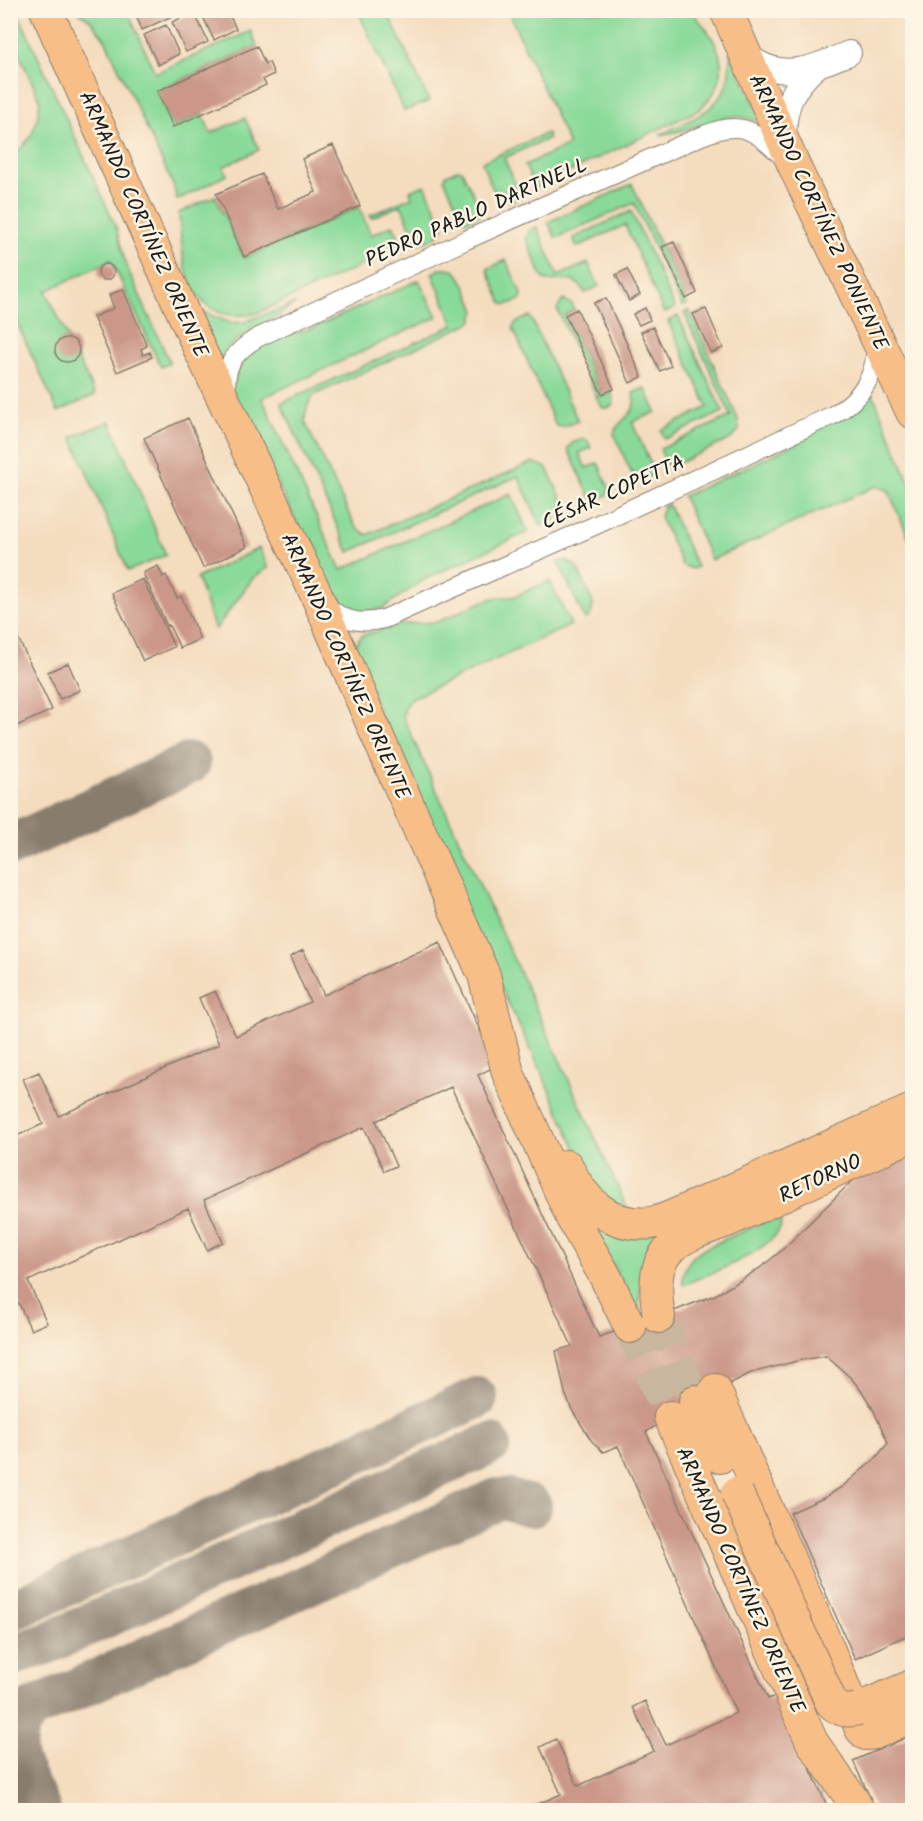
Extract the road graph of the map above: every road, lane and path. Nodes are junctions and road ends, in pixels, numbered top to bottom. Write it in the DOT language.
graph roads {
  1 [pos="46,10"];
  2 [pos="726,10"];
  3 [pos="743,49"];
  4 [pos="849,53"];
  5 [pos="817,66"];
  6 [pos="790,158"];
  7 [pos="871,324"];
  8 [pos="912,412"];
  9 [pos="233,418"];
  10 [pos="316,594"];
  11 [pos="484,975"];
  12 [pos="912,1110"];
  13 [pos="912,1135"];
  14 [pos="669,1313"];
  15 [pos="630,1327"];
  16 [pos="699,1401"];
  17 [pos="912,1686"];
  18 [pos="912,1716"];
  19 [pos="858,1810"];
  1 -- 9 [label="highway, ARMANDO CORTÍNEZ ORIENTE"];
  2 -- 3 [label="highway, ARMANDO CORTÍNEZ PONIENTE"];
  3 -- 5 [label="street"];
  3 -- 6 [label="highway, ARMANDO CORTÍNEZ PONIENTE"];
  4 -- 5 [label="street"];
  5 -- 6 [label="street"];
  6 -- 7 [label="highway, ARMANDO CORTÍNEZ PONIENTE"];
  6 -- 9 [label="street, PEDRO PABLO DARTNELL"];
  7 -- 8 [label="highway, ARMANDO CORTÍNEZ PONIENTE"];
  7 -- 10 [label="street, CÉSAR COPETTA"];
  9 -- 10 [label="highway, ARMANDO CORTÍNEZ ORIENTE"];
  10 -- 11 [label="highway, ARMANDO CORTÍNEZ ORIENTE"];
  11 -- 12 [label="highway"];
  11 -- 15 [label="highway, ARMANDO CORTÍNEZ ORIENTE"];
  13 -- 14 [label="highway, RETORNO"];
  16 -- 17 [label="highway, bridge"];
  16 -- 18 [label="highway"];
  16 -- 19 [label="highway, ARMANDO CORTÍNEZ ORIENTE"];
}
